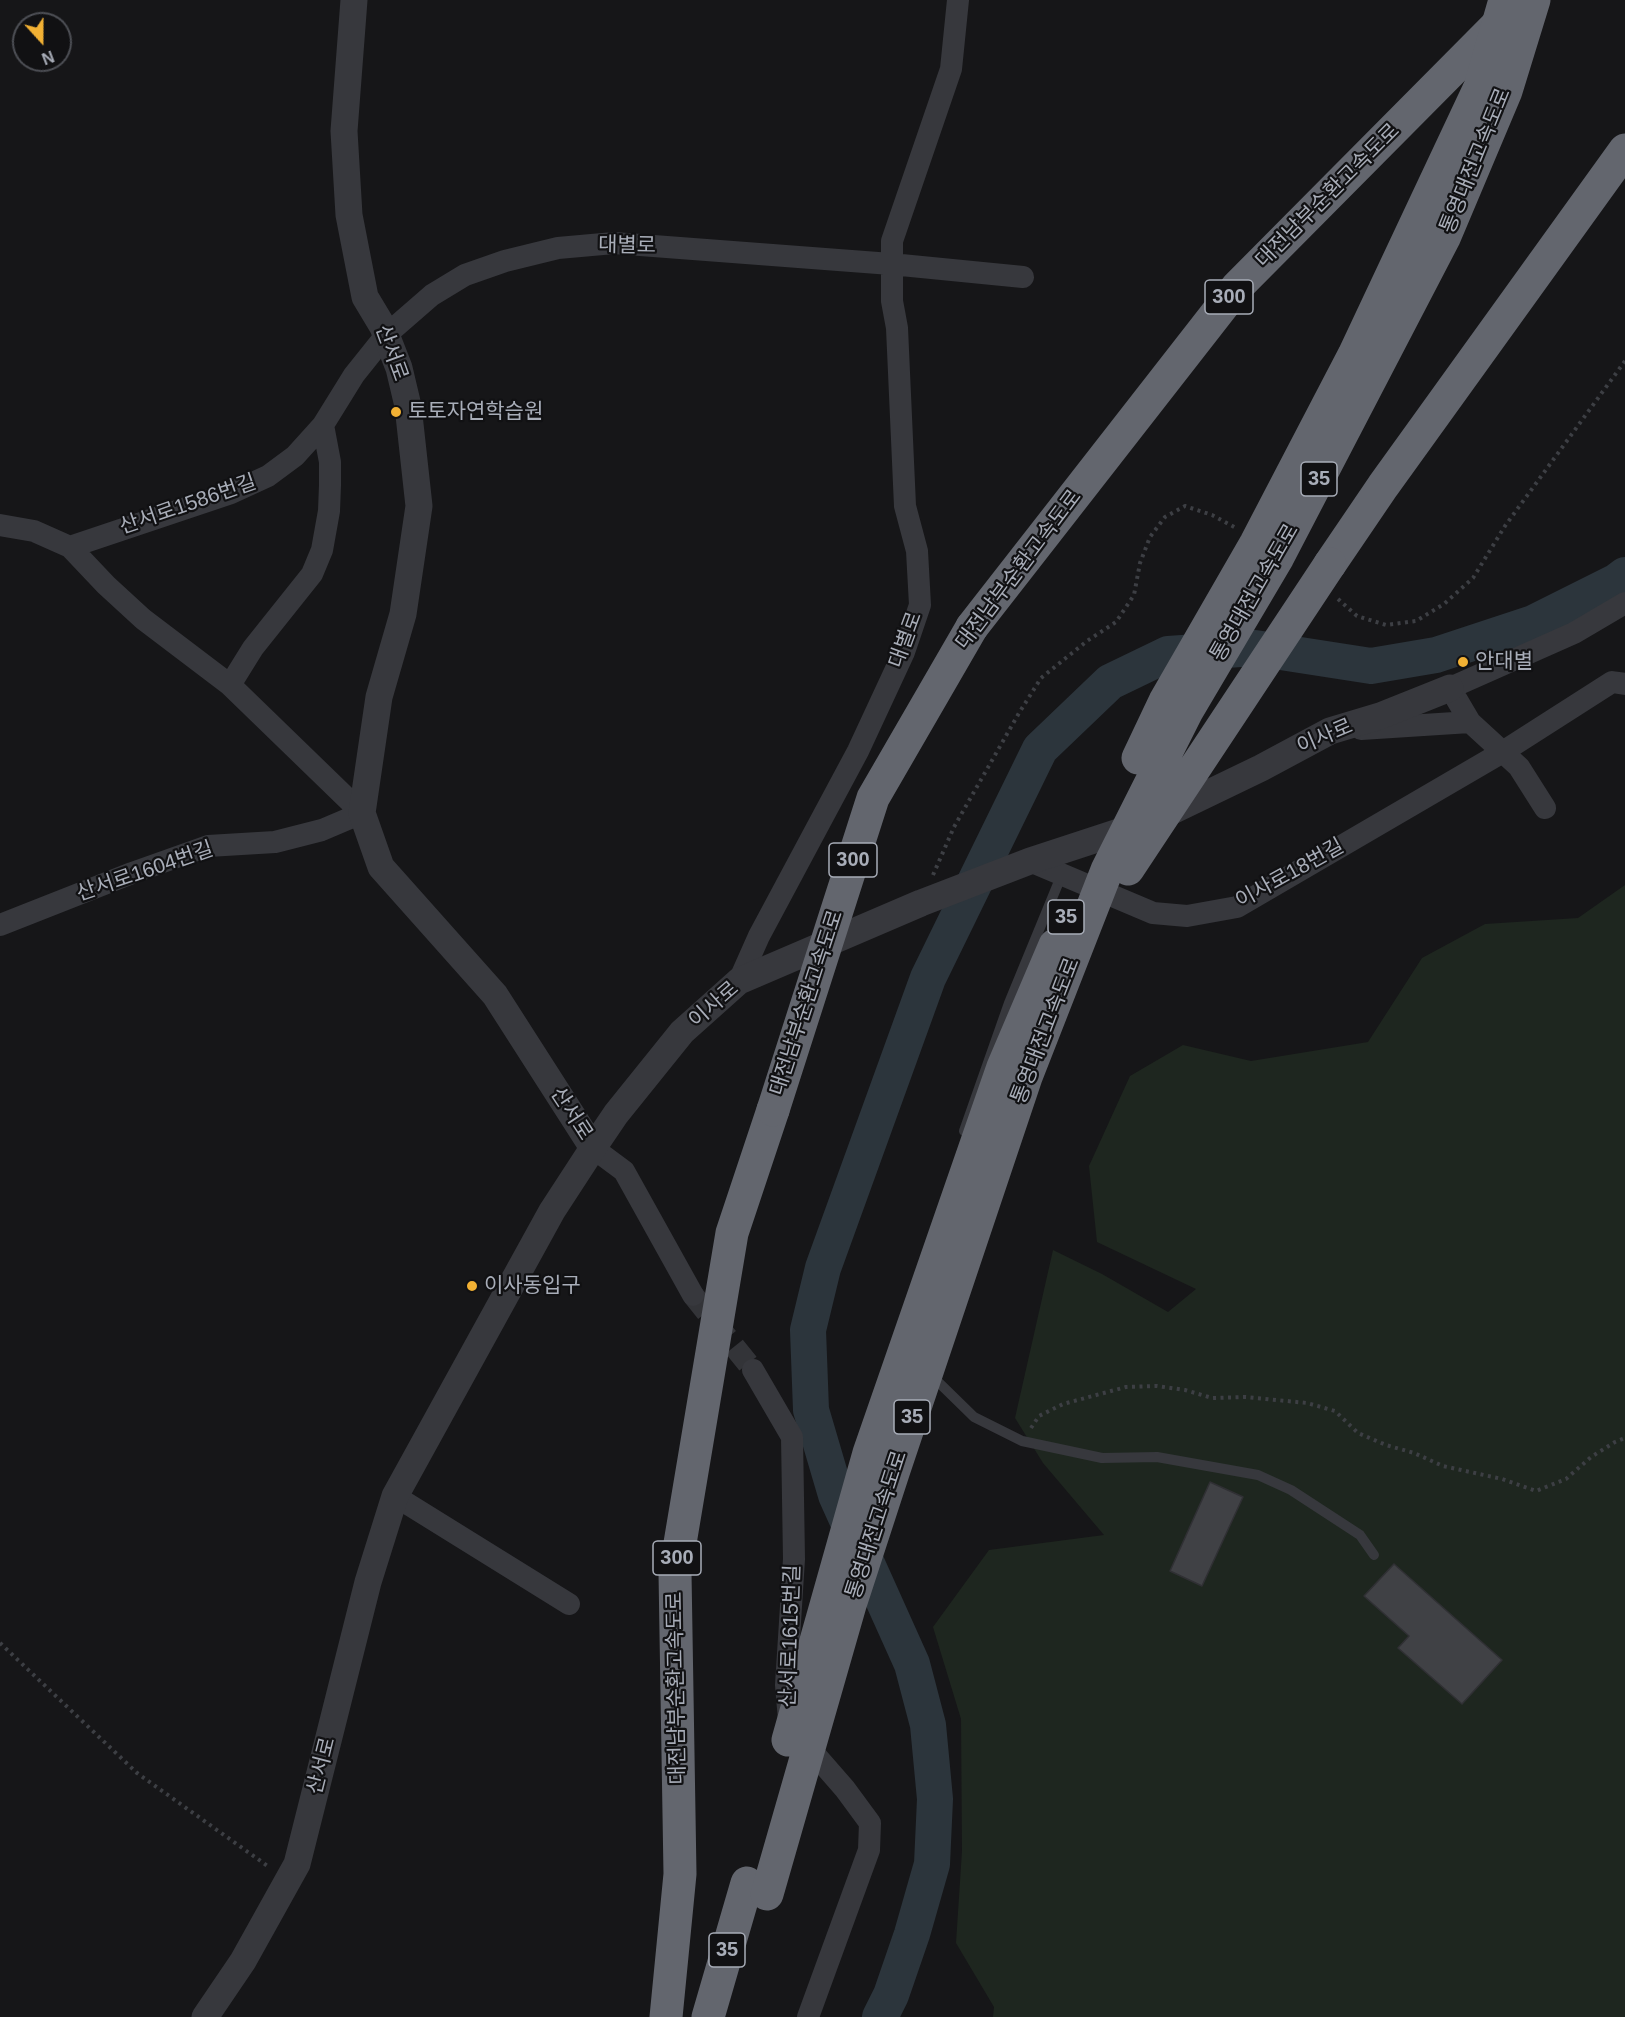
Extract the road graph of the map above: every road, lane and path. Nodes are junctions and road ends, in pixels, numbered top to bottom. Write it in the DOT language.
graph roads {
  1 [pos="354,0"];
  2 [pos="958,0"];
  3 [pos="1505,0"];
  4 [pos="1522,0"];
  5 [pos="1534,0"];
  6 [pos="1625,150"];
  7 [pos="891,264"];
  8 [pos="1023,277"];
  9 [pos="386,335"];
  10 [pos="323,425"];
  11 [pos="0,525"];
  12 [pos="70,547"];
  13 [pos="1625,603"];
  14 [pos="1625,684"];
  15 [pos="230,685"];
  16 [pos="1450,688"];
  17 [pos="1470,722"];
  18 [pos="1330,731"];
  19 [pos="1501,753"];
  20 [pos="1545,808"];
  21 [pos="362,813"];
  22 [pos="1026,863"];
  23 [pos="1062,873"];
  24 [pos="0,925"];
  25 [pos="1078,946"];
  26 [pos="739,981"];
  27 [pos="961,1138"];
  28 [pos="593,1149"];
  29 [pos="693,1294"];
  30 [pos="906,1310"];
  31 [pos="753,1371"];
  32 [pos="1625,1438"];
  33 [pos="1022,1441"];
  34 [pos="395,1496"];
  35 [pos="1374,1555"];
  36 [pos="569,1604"];
  37 [pos="0,1643"];
  38 [pos="288,1880"];
  39 [pos="757,1889"];
  40 [pos="205,2017"];
  41 [pos="666,2017"];
  42 [pos="708,2017"];
  43 [pos="732,2017"];
  44 [pos="808,2017"];
  1 -- 9 [label="street, 산서로"];
  2 -- 7 [label="street, 대별로"];
  3 -- 39 [label="highway, 통영대전고속도로 / 35, bridge"];
  4 -- 41 [label="highway, 대전남부순환고속도로 / 300, bridge"];
  5 -- 25 [label="highway, 통영대전고속도로 / 35, bridge"];
  6 -- 25 [label="highway, bridge"];
  7 -- 8 [label="street"];
  7 -- 9 [label="street, 대별로"];
  7 -- 26 [label="street, 대별로"];
  9 -- 10 [label="street, 산서로1586번길"];
  9 -- 21 [label="street, 산서로"];
  10 -- 12 [label="street, 산서로1586번길"];
  10 -- 15 [label="street"];
  11 -- 12 [label="street"];
  12 -- 15 [label="street, 산서로"];
  13 -- 16 [label="street, 이사로"];
  14 -- 19 [label="street, 이사로18번길"];
  15 -- 21 [label="street, 산서로"];
  16 -- 17 [label="street"];
  16 -- 18 [label="street, 이사로"];
  17 -- 18 [label="street"];
  17 -- 19 [label="street"];
  18 -- 22 [label="street, 이사로"];
  19 -- 20 [label="street"];
  19 -- 23 [label="street, 이사로18번길"];
  21 -- 24 [label="street, 산서로1604번길"];
  21 -- 28 [label="street, 산서로"];
  22 -- 23 [label="street, 이사로18번길"];
  22 -- 26 [label="street, 이사로"];
  23 -- 27 [label="lane"];
  25 -- 39 [label="highway, 통영대전고속도로 / 35, bridge"];
  26 -- 28 [label="street, 이사로"];
  28 -- 29 [label="street"];
  28 -- 34 [label="street, 산서로"];
  30 -- 33 [label="lane"];
  31 -- 44 [label="street, 산서로1615번길"];
  32 -- 33 [label="path"];
  33 -- 35 [label="lane"];
  34 -- 36 [label="street"];
  34 -- 38 [label="street, 산서로"];
  37 -- 38 [label="path"];
  38 -- 40 [label="street, 산서로"];
  39 -- 42 [label="highway, 통영대전고속도로 / 35"];
  39 -- 43 [label="highway, 통영대전고속도로 / 35"];
}
